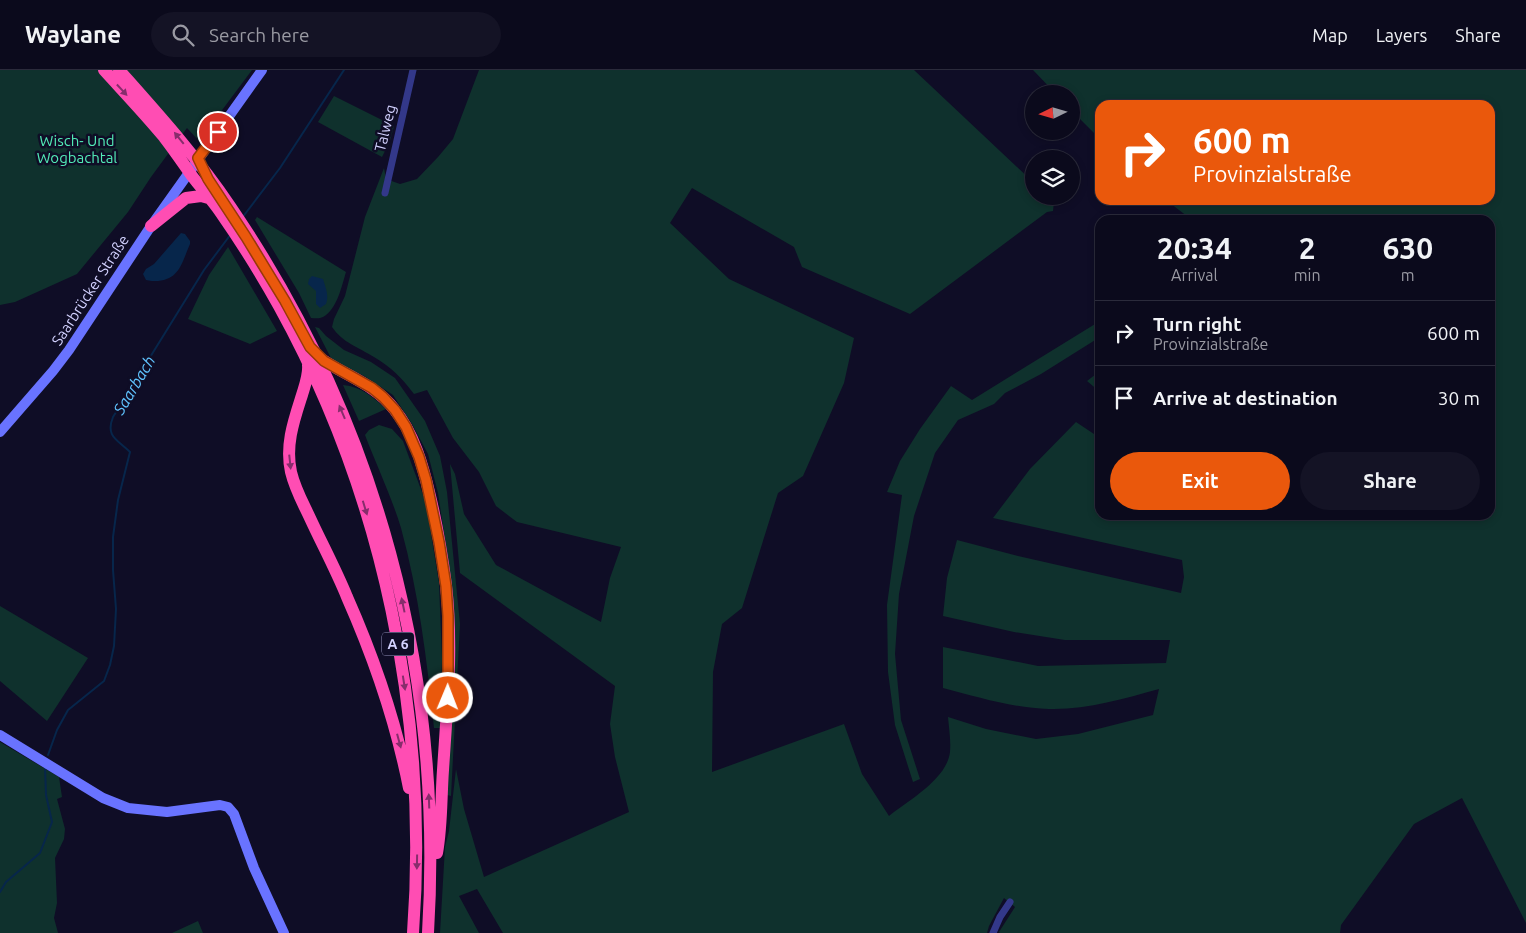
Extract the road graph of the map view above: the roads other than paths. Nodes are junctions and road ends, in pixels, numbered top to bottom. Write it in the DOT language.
graph roads {
  1 [pos="104,70"];
  2 [pos="119,70"];
  3 [pos="262,70"];
  4 [pos="413,70"];
  5 [pos="145,107"];
  6 [pos="194,165"];
  7 [pos="385,193"];
  8 [pos="215,196"];
  9 [pos="150,226"];
  10 [pos="303,342"];
  11 [pos="362,381"];
  12 [pos="296,414"];
  13 [pos="0,432"];
  14 [pos="355,459"];
  15 [pos="0,735"];
  16 [pos="417,832"];
  17 [pos="430,902"];
  18 [pos="1010,902"];
  19 [pos="284,933"];
  20 [pos="413,933"];
  21 [pos="428,933"];
  22 [pos="993,933"];
  1 -- 5 [label="highway, A 6, one-way"];
  2 -- 5 [label="highway, A 6"];
  3 -- 6 [label="main road, Saarbrücker Straße"];
  4 -- 7 [label="street, Talweg"];
  5 -- 14 [label="highway, A 6"];
  6 -- 8 [label="highway, A 6"];
  6 -- 9 [label="main road, Saarbrücker Straße"];
  8 -- 9 [label="highway"];
  8 -- 10 [label="highway, A 6"];
  9 -- 13 [label="main road, Saarbrücker Straße"];
  10 -- 11 [label="highway"];
  10 -- 12 [label="highway, A 6"];
  11 -- 12 [label="highway, A 6"];
  11 -- 17 [label="highway"];
  12 -- 16 [label="highway, A 6, one-way"];
  14 -- 16 [label="highway, A 6, one-way"];
  17 -- 14 [label="highway, A 6, one-way"];
  15 -- 19 [label="main road"];
  16 -- 20 [label="highway, A 6, one-way"];
  17 -- 21 [label="highway, A 6"];
  18 -- 22 [label="street"];
}
